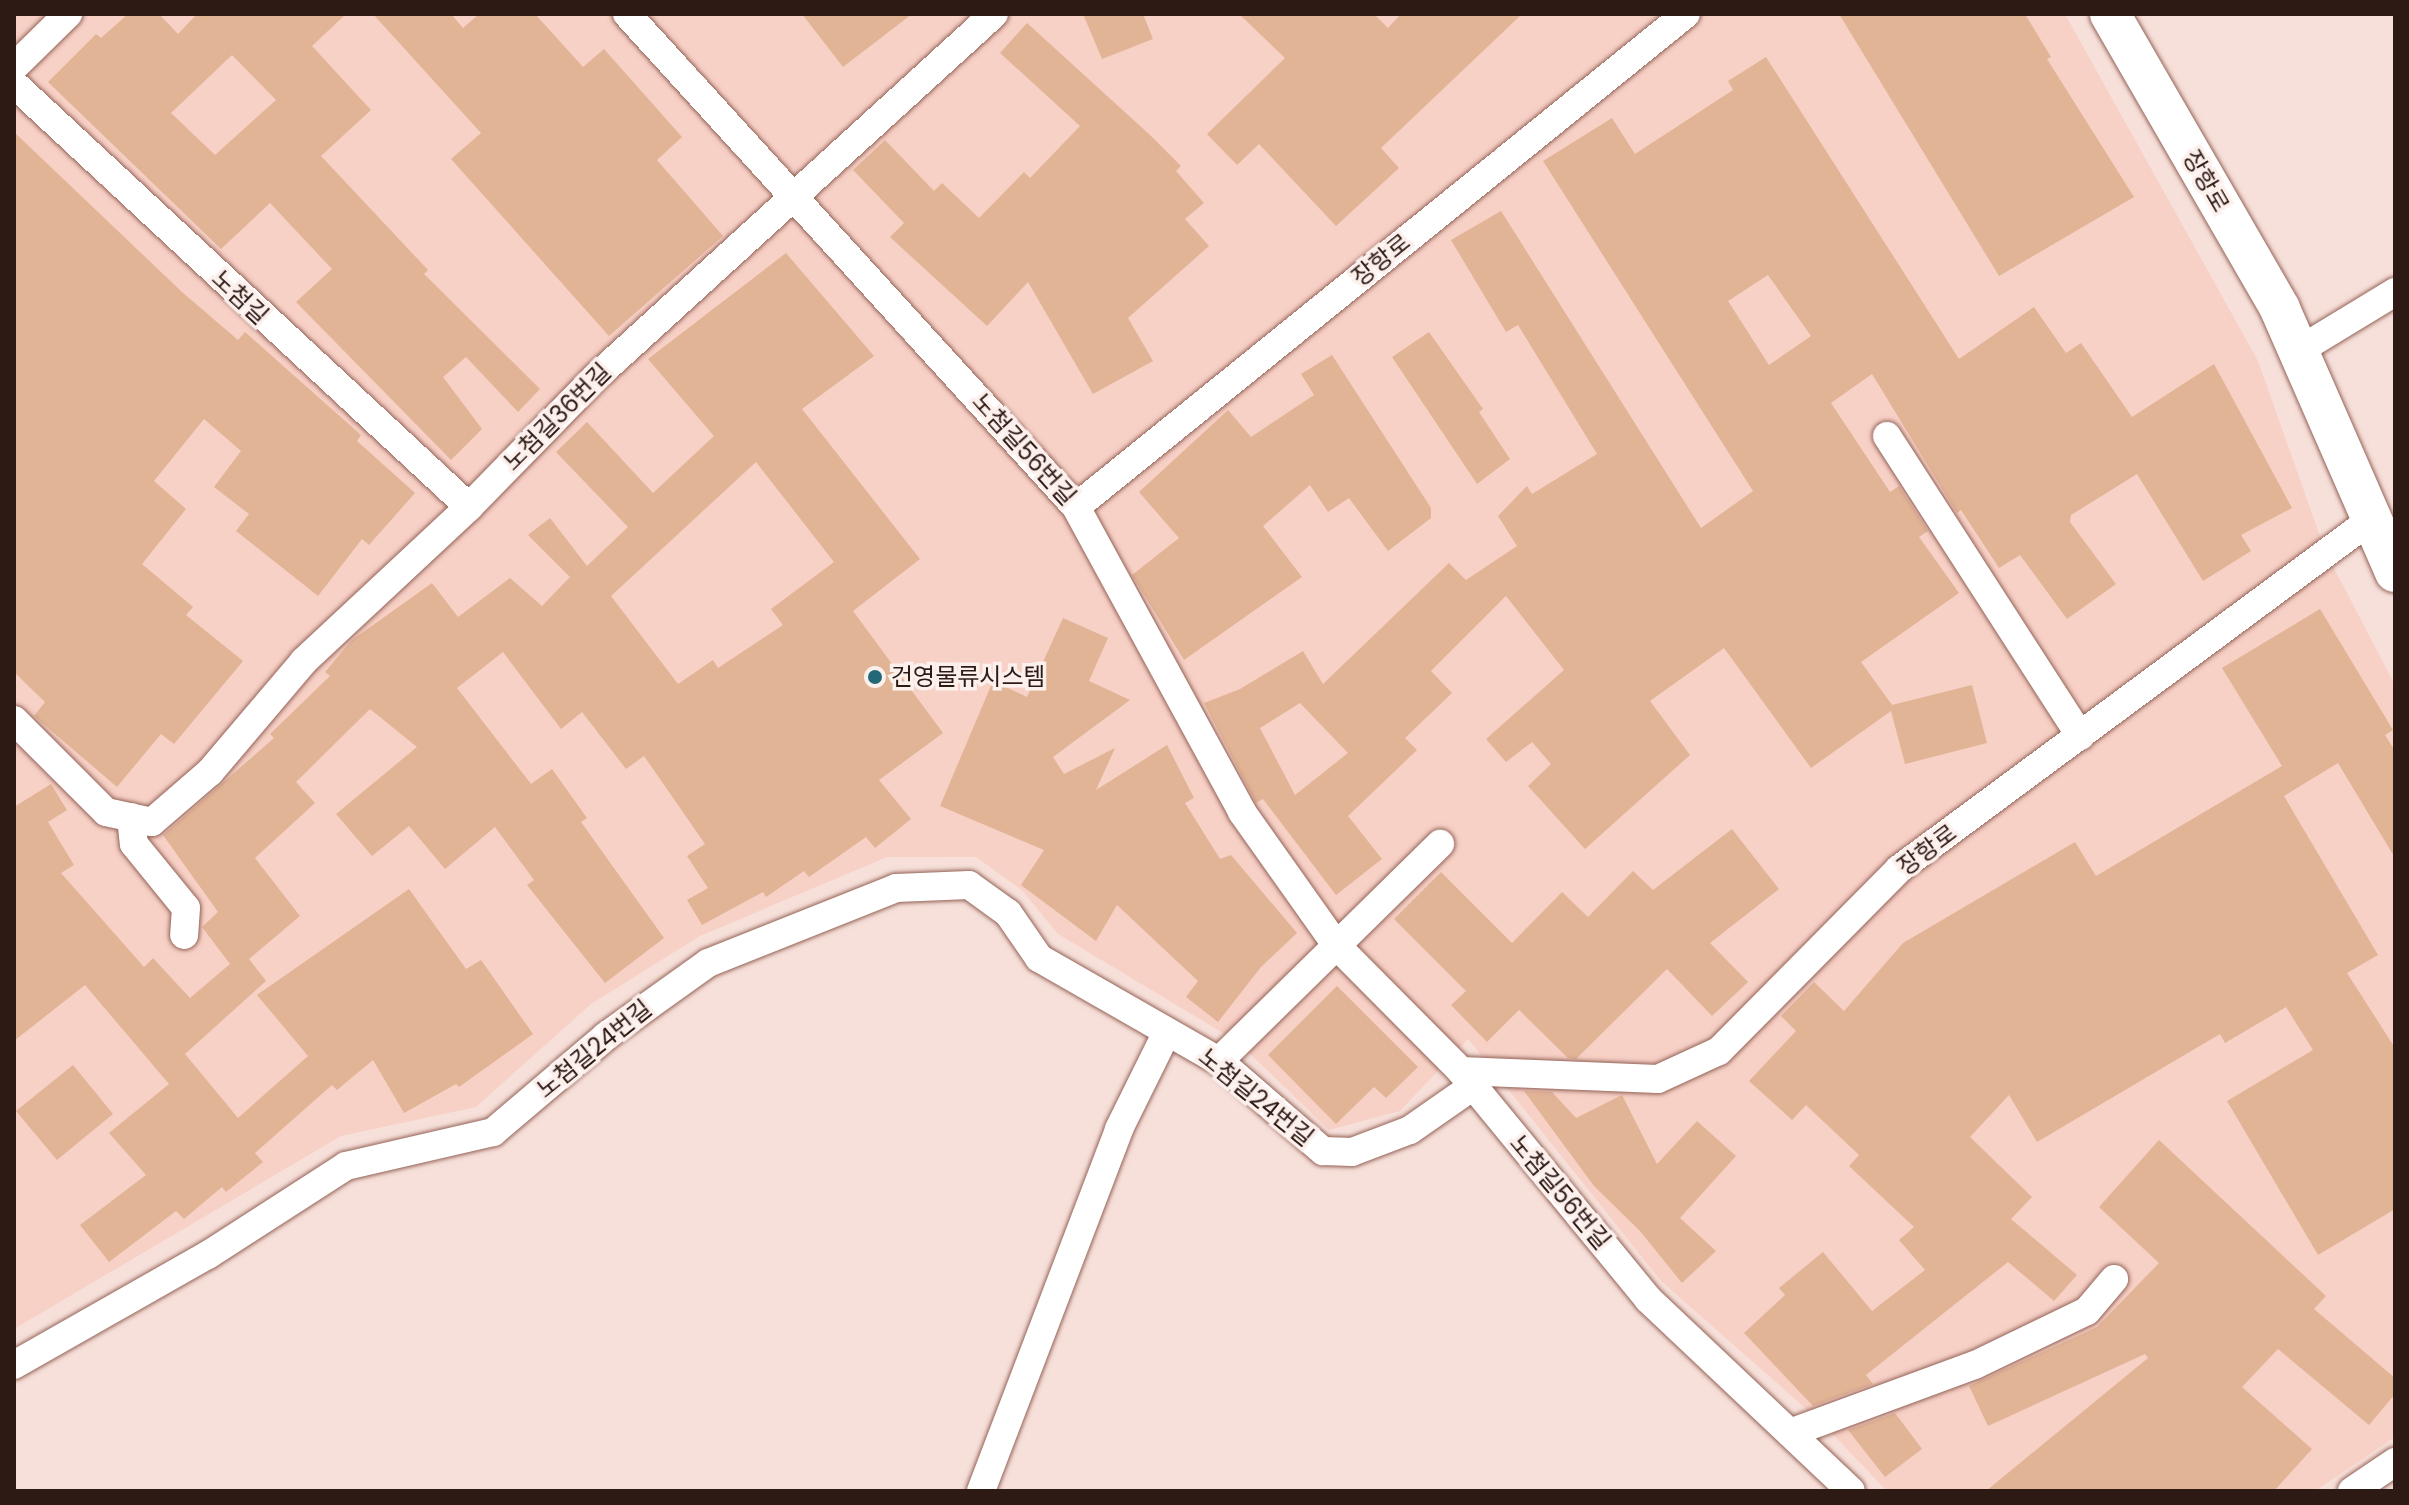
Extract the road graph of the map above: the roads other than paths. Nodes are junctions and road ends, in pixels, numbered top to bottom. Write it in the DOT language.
graph roads {
  1 [pos="68,14"];
  2 [pos="627,14"];
  3 [pos="994,14"];
  4 [pos="1686,14"];
  5 [pos="2110,14"];
  6 [pos="14,67"];
  7 [pos="14,84"];
  8 [pos="793,194"];
  9 [pos="2395,292"];
  10 [pos="2298,351"];
  11 [pos="1887,436"];
  12 [pos="469,507"];
  13 [pos="1076,507"];
  14 [pos="2372,519"];
  15 [pos="2395,572"];
  16 [pos="14,720"];
  17 [pos="2080,736"];
  18 [pos="131,817"];
  19 [pos="1440,844"];
  20 [pos="184,935"];
  21 [pos="1337,946"];
  22 [pos="1167,1032"];
  23 [pos="1219,1061"];
  24 [pos="1467,1079"];
  25 [pos="2114,1279"];
  26 [pos="14,1365"];
  27 [pos="1790,1433"];
  28 [pos="2395,1462"];
  29 [pos="981,1491"];
  30 [pos="1851,1491"];
  31 [pos="2352,1491"];
  1 -- 6 [label="street"];
  2 -- 8 [label="street, 노첨길56번길"];
  3 -- 8 [label="street, 노첨길36번길"];
  4 -- 13 [label="street, 장항로"];
  5 -- 10 [label="main road, 장항로"];
  7 -- 12 [label="street, 노첨길"];
  8 -- 12 [label="street, 노첨길36번길"];
  8 -- 13 [label="street, 노첨길56번길"];
  9 -- 10 [label="street"];
  10 -- 14 [label="main road, 장항로"];
  11 -- 17 [label="street"];
  12 -- 18 [label="street, 노첨길36번길"];
  13 -- 21 [label="street, 노첨길56번길"];
  14 -- 15 [label="main road, 장항로"];
  14 -- 17 [label="street, 장항로"];
  16 -- 18 [label="street"];
  17 -- 24 [label="street, 장항로"];
  18 -- 20 [label="street"];
  19 -- 21 [label="street"];
  21 -- 23 [label="street"];
  21 -- 24 [label="street, 노첨길56번길"];
  22 -- 23 [label="street, 노첨길24번길"];
  22 -- 26 [label="street, 노첨길24번길"];
  22 -- 29 [label="street"];
  23 -- 24 [label="street, 노첨길24번길"];
  24 -- 27 [label="street, 노첨길56번길"];
  25 -- 27 [label="street"];
  27 -- 30 [label="street, 노첨길56번길"];
  28 -- 31 [label="street"];
}
